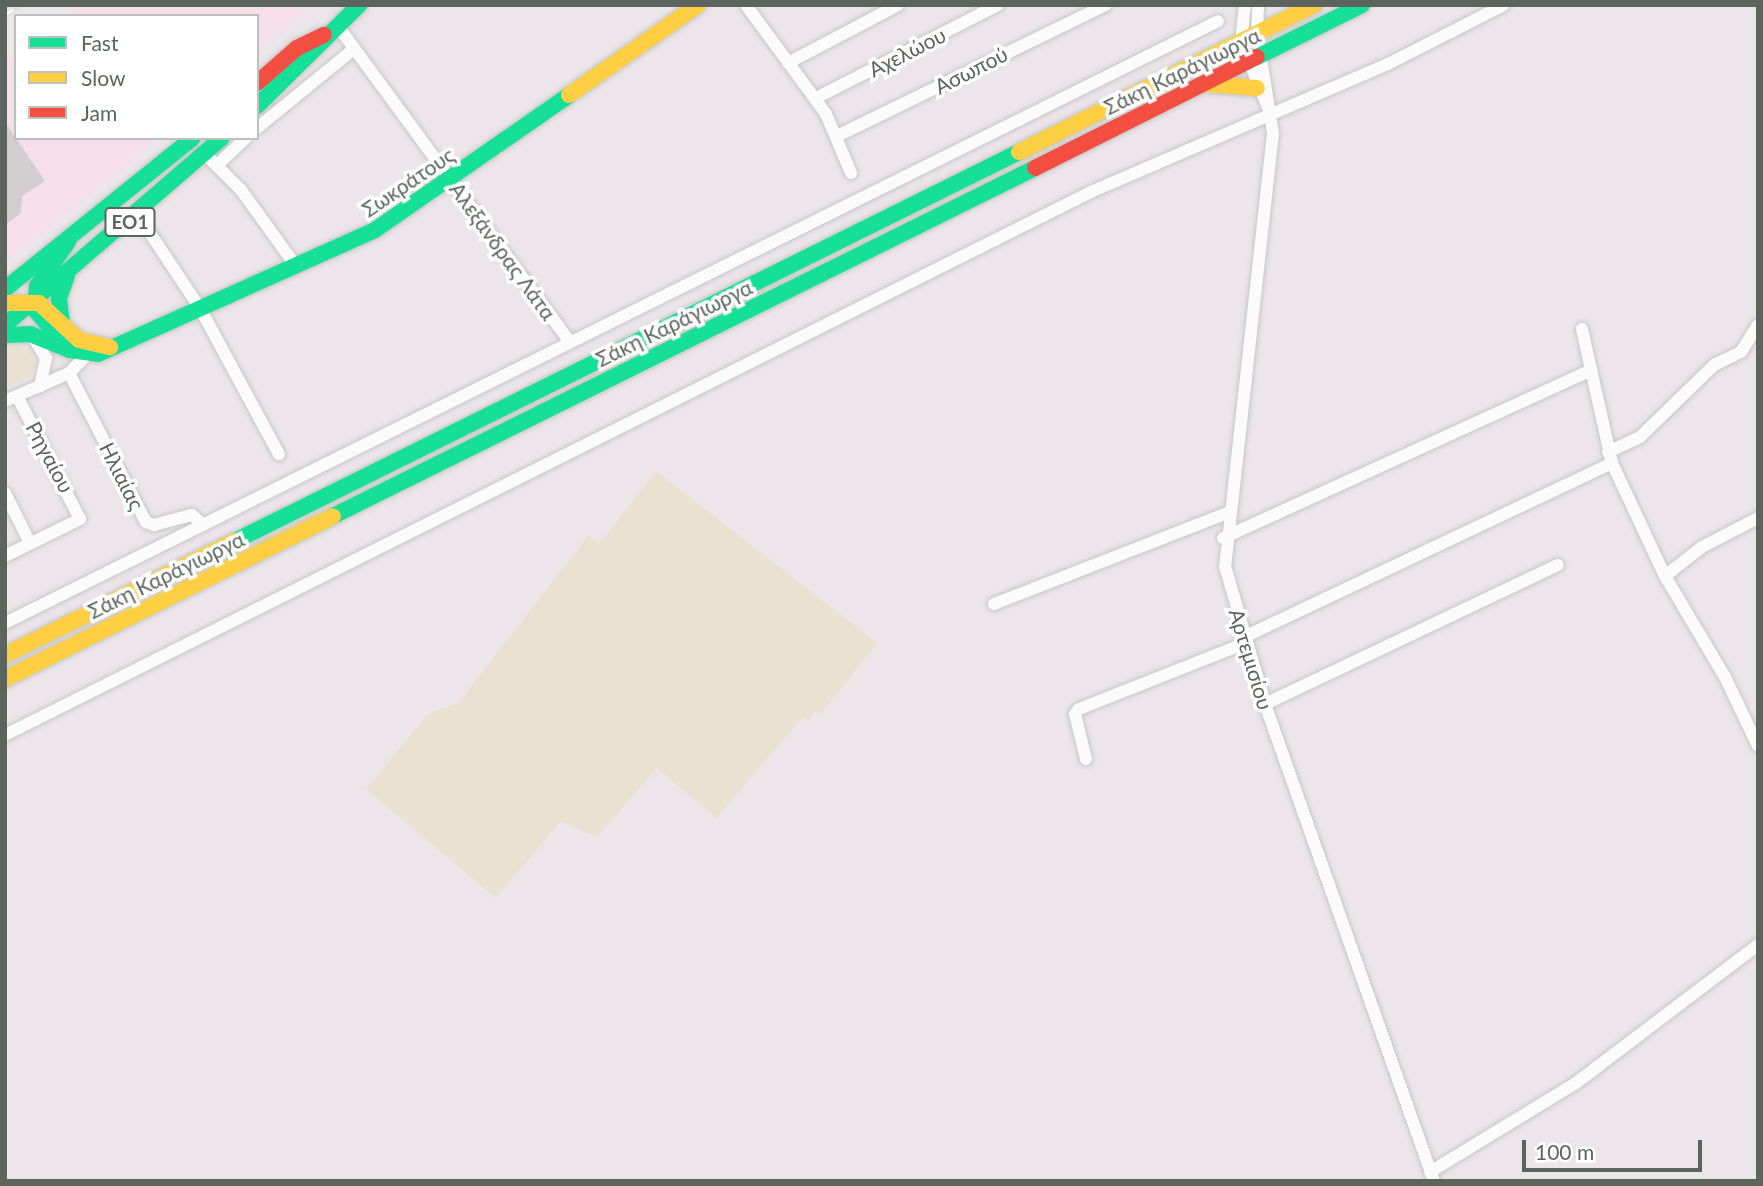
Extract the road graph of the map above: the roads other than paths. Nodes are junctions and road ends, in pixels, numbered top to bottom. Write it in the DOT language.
graph roads {
  1 [pos="359,5"];
  2 [pos="698,5"];
  3 [pos="746,5"];
  4 [pos="898,5"];
  5 [pos="998,5"];
  6 [pos="1106,5"];
  7 [pos="1245,5"];
  8 [pos="1258,5"];
  9 [pos="1288,5"];
  10 [pos="1294,5"];
  11 [pos="1314,5"];
  12 [pos="1362,5"];
  13 [pos="1504,5"];
  14 [pos="1218,20"];
  15 [pos="332,29"];
  16 [pos="1257,34"];
  17 [pos="1241,42"];
  18 [pos="354,49"];
  19 [pos="1254,58"];
  20 [pos="788,63"];
  21 [pos="259,81"];
  22 [pos="1195,85"];
  23 [pos="1256,88"];
  24 [pos="816,98"];
  25 [pos="259,104"];
  26 [pos="1270,113"];
  27 [pos="259,126"];
  28 [pos="837,136"];
  29 [pos="191,140"];
  30 [pos="221,140"];
  31 [pos="243,140"];
  32 [pos="211,160"];
  33 [pos="851,173"];
  34 [pos="451,181"];
  35 [pos="138,215"];
  36 [pos="72,237"];
  37 [pos="296,266"];
  38 [pos="68,273"];
  39 [pos="5,289"];
  40 [pos="34,301"];
  41 [pos="5,303"];
  42 [pos="201,310"];
  43 [pos="62,323"];
  44 [pos="5,325"];
  45 [pos="1758,325"];
  46 [pos="1581,329"];
  47 [pos="26,333"];
  48 [pos="5,335"];
  49 [pos="570,342"];
  50 [pos="116,348"];
  51 [pos="70,350"];
  52 [pos="87,355"];
  53 [pos="1589,371"];
  54 [pos="69,373"];
  55 [pos="40,386"];
  56 [pos="11,398"];
  57 [pos="279,454"];
  58 [pos="1610,458"];
  59 [pos="5,493"];
  60 [pos="1227,513"];
  61 [pos="1758,518"];
  62 [pos="203,525"];
  63 [pos="1223,538"];
  64 [pos="30,543"];
  65 [pos="5,556"];
  66 [pos="1558,565"];
  67 [pos="1665,576"];
  68 [pos="994,604"];
  69 [pos="5,623"];
  70 [pos="1245,640"];
  71 [pos="5,655"];
  72 [pos="5,679"];
  73 [pos="1265,704"];
  74 [pos="5,735"];
  75 [pos="1758,746"];
  76 [pos="1086,759"];
  77 [pos="1758,945"];
  78 [pos="1432,1176"];
  1 -- 15 [label="main road"];
  2 -- 34 [label="main road, Σωκράτους"];
  3 -- 20 [label="street"];
  4 -- 20 [label="street"];
  5 -- 24 [label="street, Αχελώου"];
  6 -- 28 [label="street, Ασωπού"];
  7 -- 17 [label="street"];
  8 -- 16 [label="street"];
  9 -- 10 [label="main road"];
  11 -- 16 [label="main road, Σάκη Καράγιωργα"];
  12 -- 19 [label="main road, Σάκη Καράγιωργα"];
  13 -- 26 [label="street"];
  14 -- 49 [label="street"];
  15 -- 18 [label="street, Αλεξάνδρας Λάτα"];
  15 -- 21 [label="main road"];
  15 -- 25 [label="main road"];
  16 -- 17 [label="main road, Σάκη Καράγιωργα"];
  16 -- 19 [label="street"];
  17 -- 19 [label="street"];
  17 -- 71 [label="main road, Σάκη Καράγιωργα"];
  18 -- 27 [label="street"];
  18 -- 34 [label="street, Αλεξάνδρας Λάτα"];
  19 -- 22 [label="main road, Σάκη Καράγιωργα"];
  19 -- 23 [label="street"];
  19 -- 26 [label="street, Αρτεμισίου"];
  20 -- 24 [label="street"];
  22 -- 23 [label="main road"];
  22 -- 72 [label="main road, Σάκη Καράγιωργα"];
  23 -- 26 [label="street"];
  24 -- 28 [label="street"];
  26 -- 60 [label="street, Αρτεμισίου"];
  26 -- 74 [label="street"];
  28 -- 33 [label="street"];
  29 -- 36 [label="main road, ΕΟ1"];
  30 -- 32 [label="main road, ΕΟ1"];
  31 -- 32 [label="street"];
  32 -- 35 [label="main road, ΕΟ1"];
  32 -- 37 [label="street"];
  34 -- 37 [label="main road, Σωκράτους"];
  34 -- 49 [label="street, Αλεξάνδρας Λάτα"];
  35 -- 38 [label="main road, ΕΟ1"];
  35 -- 42 [label="street"];
  36 -- 39 [label="main road, ΕΟ1"];
  36 -- 40 [label="main road"];
  37 -- 42 [label="main road, Σωκράτους"];
  38 -- 40 [label="main road, ΕΟ1"];
  38 -- 43 [label="main road"];
  40 -- 41 [label="main road"];
  40 -- 43 [label="main road"];
  40 -- 44 [label="main road, ΕΟ1"];
  40 -- 51 [label="main road, Σωκράτους"];
  42 -- 50 [label="main road, Σωκράτους"];
  42 -- 57 [label="street"];
  43 -- 50 [label="main road"];
  45 -- 58 [label="street"];
  46 -- 53 [label="street"];
  47 -- 48 [label="main road"];
  47 -- 51 [label="main road"];
  47 -- 55 [label="street"];
  49 -- 62 [label="street"];
  50 -- 52 [label="main road, Σωκράτους"];
  51 -- 52 [label="main road, Σωκράτους"];
  52 -- 54 [label="street"];
  53 -- 58 [label="street"];
  53 -- 63 [label="street"];
  54 -- 55 [label="street"];
  54 -- 62 [label="street, Ηλιαίας"];
  55 -- 56 [label="street"];
  56 -- 64 [label="street, Ρηγαίου"];
  58 -- 67 [label="street"];
  58 -- 70 [label="street"];
  59 -- 64 [label="street"];
  60 -- 63 [label="street, Αρτεμισίου"];
  60 -- 68 [label="street"];
  61 -- 67 [label="street"];
  62 -- 69 [label="street"];
  63 -- 70 [label="street, Αρτεμισίου"];
  64 -- 65 [label="street"];
  66 -- 73 [label="street"];
  67 -- 75 [label="street"];
  70 -- 73 [label="street, Αρτεμισίου"];
  70 -- 76 [label="street"];
  73 -- 78 [label="street, Αρτεμισίου"];
  77 -- 78 [label="street"];
}
